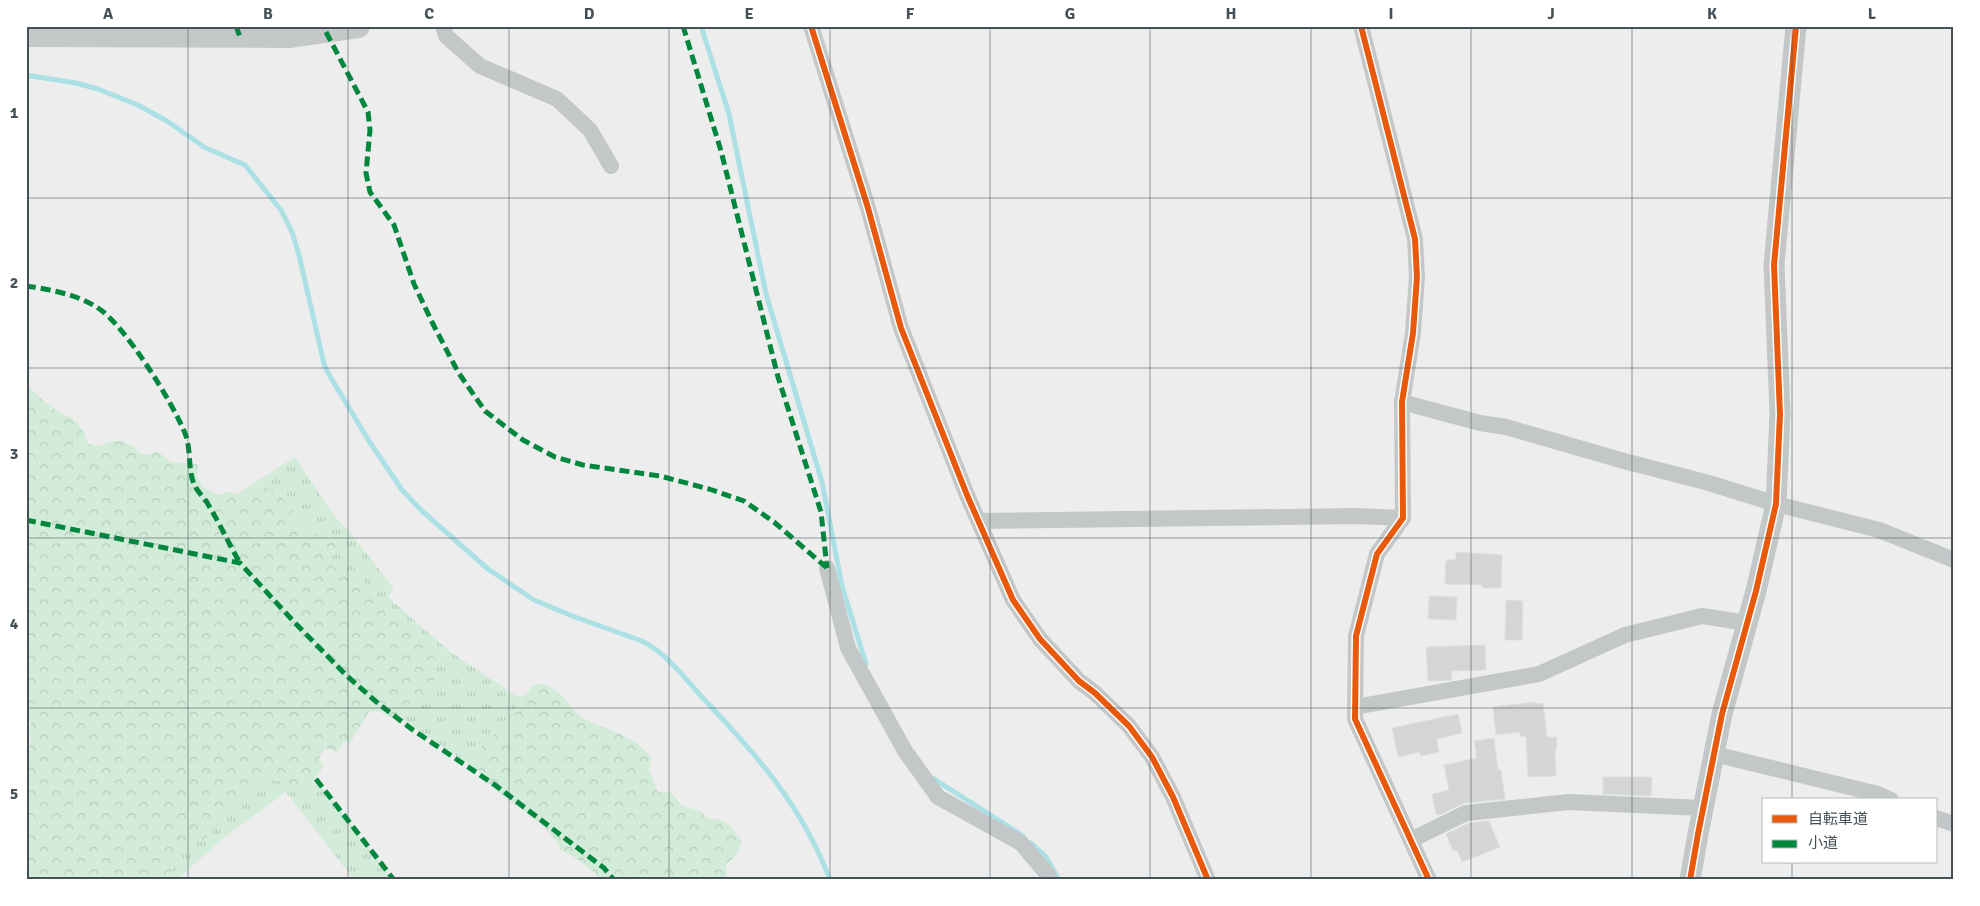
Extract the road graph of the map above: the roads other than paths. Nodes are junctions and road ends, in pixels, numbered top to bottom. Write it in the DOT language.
graph roads {
  1 [pos="358,26"];
  2 [pos="443,26"];
  3 [pos="811,26"];
  4 [pos="1362,26"];
  5 [pos="1796,26"];
  6 [pos="26,34"];
  7 [pos="612,166"];
  8 [pos="1402,402"];
  9 [pos="1776,504"];
  10 [pos="1403,518"];
  11 [pos="979,521"];
  12 [pos="1954,560"];
  13 [pos="827,568"];
  14 [pos="1747,623"];
  15 [pos="1356,707"];
  16 [pos="1714,754"];
  17 [pos="1887,798"];
  18 [pos="1703,808"];
  19 [pos="1938,819"];
  20 [pos="1954,824"];
  21 [pos="1411,840"];
  22 [pos="1050,880"];
  23 [pos="1208,880"];
  24 [pos="1429,880"];
  25 [pos="1690,880"];
  1 -- 6 [label="main road"];
  2 -- 7 [label="street"];
  3 -- 11 [label="street"];
  4 -- 8 [label="street"];
  5 -- 9 [label="street"];
  8 -- 9 [label="street"];
  8 -- 10 [label="street"];
  9 -- 12 [label="street"];
  9 -- 14 [label="street"];
  10 -- 11 [label="street"];
  10 -- 15 [label="street"];
  11 -- 23 [label="street"];
  13 -- 22 [label="street"];
  14 -- 15 [label="street"];
  14 -- 16 [label="street"];
  15 -- 21 [label="street"];
  16 -- 17 [label="street"];
  16 -- 18 [label="street"];
  18 -- 21 [label="street"];
  18 -- 25 [label="street"];
  19 -- 20 [label="street"];
  21 -- 24 [label="street"];
}
